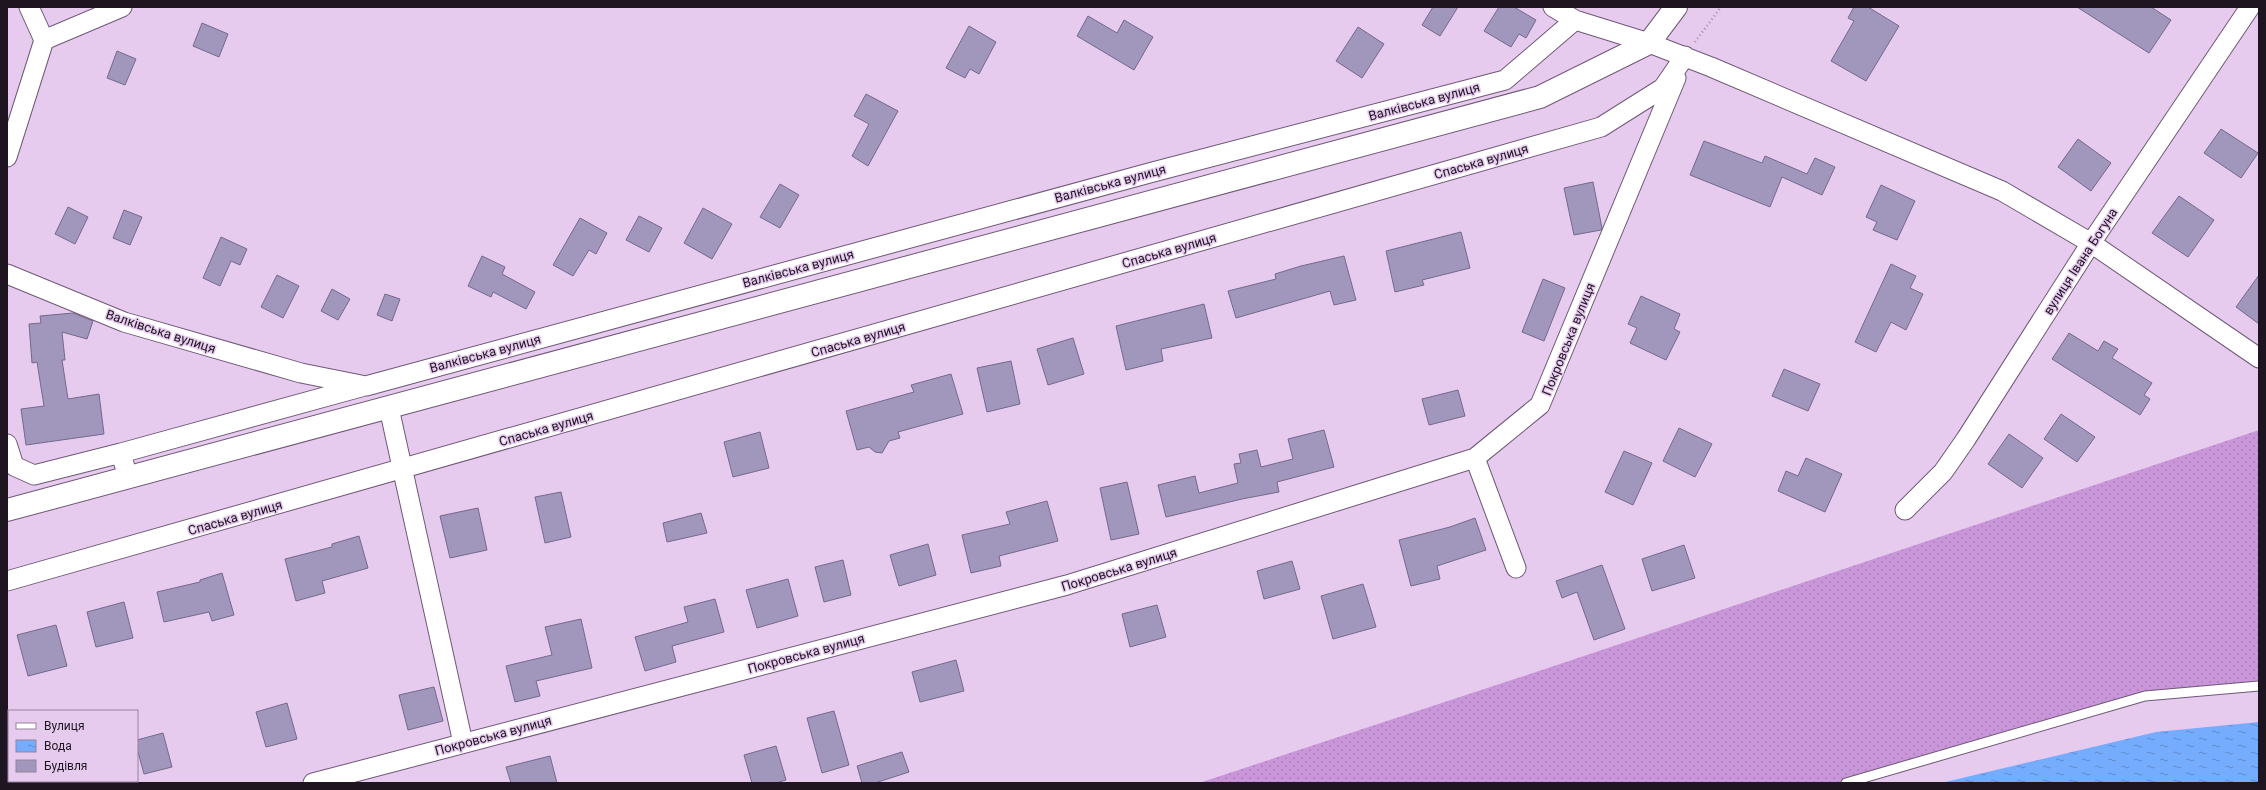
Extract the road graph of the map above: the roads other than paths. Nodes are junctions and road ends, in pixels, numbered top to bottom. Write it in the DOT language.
graph roads {
  1 [pos="29,7"];
  2 [pos="122,7"];
  3 [pos="1553,7"];
  4 [pos="1676,7"];
  5 [pos="2250,7"];
  6 [pos="1575,20"];
  7 [pos="44,40"];
  8 [pos="1649,43"];
  9 [pos="1685,56"];
  10 [pos="1370,116"];
  11 [pos="1376,140"];
  12 [pos="7,157"];
  13 [pos="2091,243"];
  14 [pos="806,266"];
  15 [pos="7,274"];
  16 [pos="814,293"];
  17 [pos="2259,358"];
  18 [pos="366,386"];
  19 [pos="389,408"];
  20 [pos="7,444"];
  21 [pos="121,453"];
  22 [pos="1475,458"];
  23 [pos="404,469"];
  24 [pos="128,478"];
  25 [pos="7,510"];
  26 [pos="1905,510"];
  27 [pos="1516,568"];
  28 [pos="7,581"];
  29 [pos="2259,686"];
  30 [pos="463,742"];
  31 [pos="313,783"];
  32 [pos="1846,783"];
  1 -- 7 [label="street"];
  2 -- 7 [label="street"];
  3 -- 6 [label="street"];
  4 -- 8 [label="street"];
  5 -- 13 [label="street, вулиця Івана Богуна"];
  6 -- 8 [label="street"];
  6 -- 10 [label="street, Валківська вулиця"];
  7 -- 12 [label="street"];
  8 -- 9 [label="street"];
  8 -- 11 [label="street"];
  9 -- 13 [label="street"];
  9 -- 22 [label="street, Покровська вулиця"];
  9 -- 23 [label="street, Спаська вулиця"];
  10 -- 11 [label="street"];
  10 -- 14 [label="street, Валківська вулиця"];
  11 -- 16 [label="street"];
  13 -- 17 [label="street"];
  13 -- 26 [label="street, вулиця Івана Богуна"];
  14 -- 16 [label="street"];
  14 -- 18 [label="street, Валківська вулиця"];
  15 -- 18 [label="street, Валківська вулиця"];
  16 -- 19 [label="street"];
  18 -- 21 [label="street"];
  19 -- 23 [label="street"];
  19 -- 24 [label="street"];
  20 -- 21 [label="street"];
  21 -- 24 [label="street"];
  22 -- 27 [label="street"];
  22 -- 30 [label="street, Покровська вулиця"];
  23 -- 28 [label="street, Спаська вулиця"];
  23 -- 30 [label="street"];
  24 -- 25 [label="street"];
  29 -- 32 [label="lane"];
  30 -- 31 [label="street, Покровська вулиця"];
}
